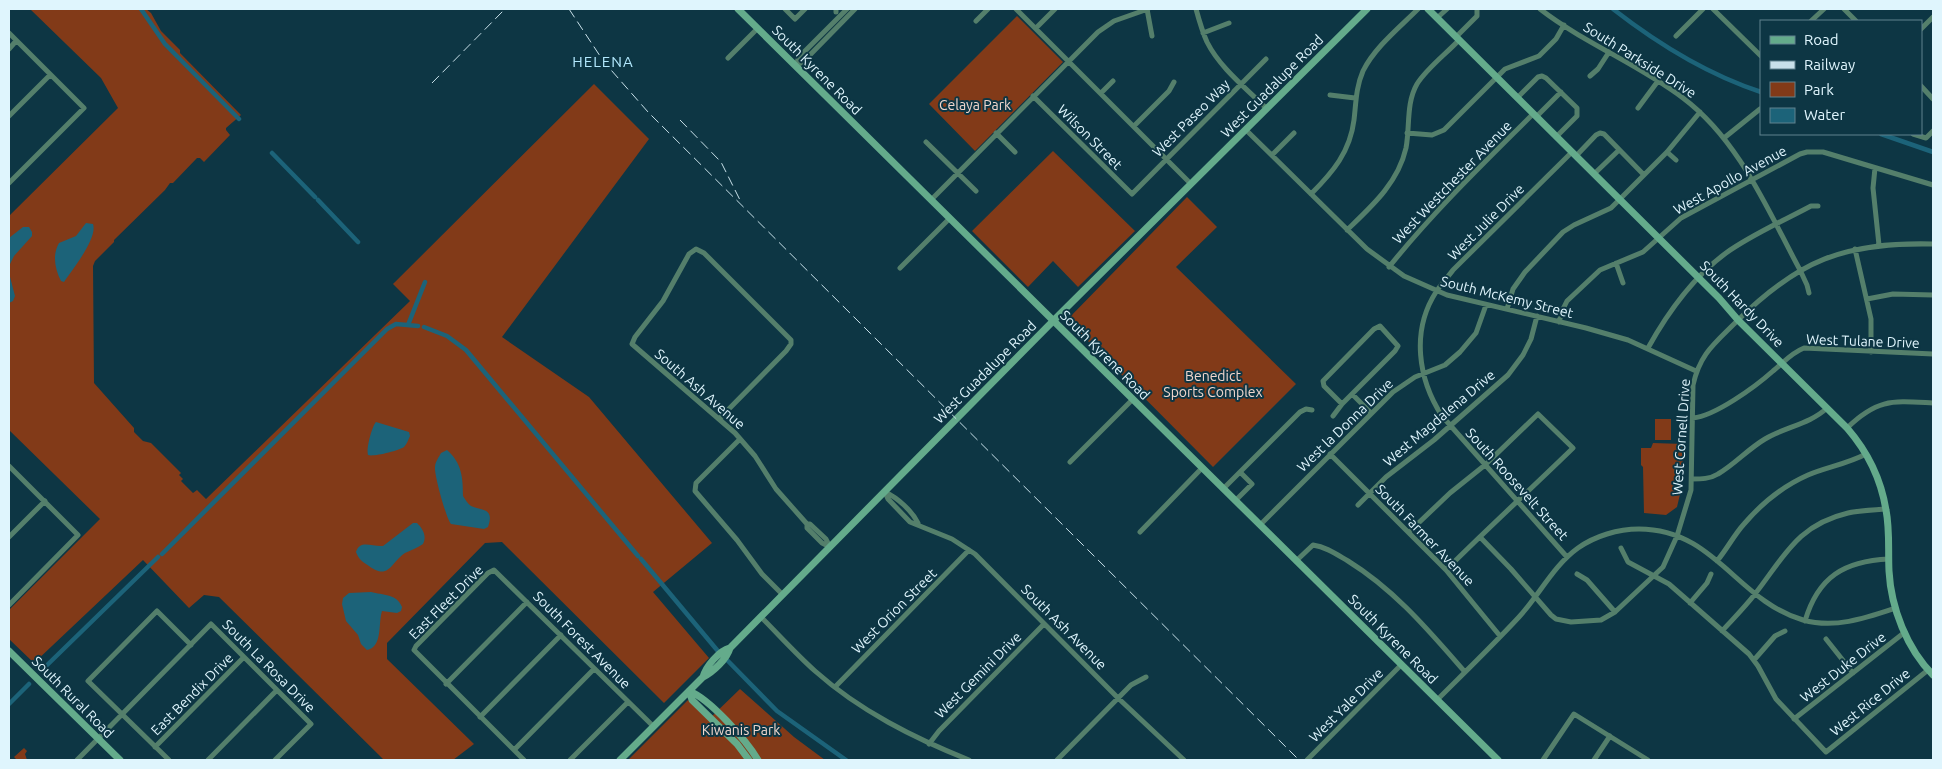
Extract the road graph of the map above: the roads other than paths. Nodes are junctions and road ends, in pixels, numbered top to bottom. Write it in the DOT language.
graph roads {
  1 [pos="738,9"];
  2 [pos="785,9"];
  3 [pos="805,9"];
  4 [pos="848,9"];
  5 [pos="855,9"];
  6 [pos="988,9"];
  7 [pos="1016,9"];
  8 [pos="1055,9"];
  9 [pos="1148,9"];
  10 [pos="1196,9"];
  11 [pos="1367,9"];
  12 [pos="1418,9"];
  13 [pos="1428,9"];
  14 [pos="1447,9"];
  15 [pos="1540,9"];
  16 [pos="1702,9"];
  17 [pos="1713,9"];
  18 [pos="1824,9"];
  19 [pos="1844,9"];
  20 [pos="1478,10"];
  21 [pos="1933,17"];
  22 [pos="1437,18"];
  23 [pos="1812,20"];
  24 [pos="1855,20"];
  25 [pos="976,21"];
  26 [pos="1229,23"];
  27 [pos="1564,25"];
  28 [pos="758,28"];
  29 [pos="1036,28"];
  30 [pos="1922,28"];
  31 [pos="9,33"];
  32 [pos="1203,33"];
  33 [pos="1152,36"];
  34 [pos="1676,36"];
  35 [pos="1458,38"];
  36 [pos="16,41"];
  37 [pos="9,49"];
  38 [pos="1609,52"];
  39 [pos="1760,55"];
  40 [pos="728,58"];
  41 [pos="1266,59"];
  42 [pos="1069,62"];
  43 [pos="796,66"];
  44 [pos="50,75"];
  45 [pos="1590,76"];
  46 [pos="1496,77"];
  47 [pos="1113,81"];
  48 [pos="1658,81"];
  49 [pos="1174,82"];
  50 [pos="1242,84"];
  51 [pos="1922,87"];
  52 [pos="1561,92"];
  53 [pos="1101,93"];
  54 [pos="1330,95"];
  55 [pos="1034,96"];
  56 [pos="1355,98"];
  57 [pos="1518,98"];
  58 [pos="1933,99"];
  59 [pos="1638,108"];
  60 [pos="1267,109"];
  61 [pos="1760,109"];
  62 [pos="1700,112"];
  63 [pos="1535,115"];
  64 [pos="9,116"];
  65 [pos="1134,126"];
  66 [pos="1246,130"];
  67 [pos="1933,131"];
  68 [pos="996,133"];
  69 [pos="1294,133"];
  70 [pos="1407,133"];
  71 [pos="1916,135"];
  72 [pos="1556,136"];
  73 [pos="1724,138"];
  74 [pos="926,142"];
  75 [pos="1619,150"];
  76 [pos="1015,152"];
  77 [pos="1667,152"];
  78 [pos="1574,154"];
  79 [pos="1272,155"];
  80 [pos="1167,158"];
  81 [pos="1676,160"];
  82 [pos="1875,168"];
  83 [pos="957,172"];
  84 [pos="1594,174"];
  85 [pos="1644,175"];
  86 [pos="1751,180"];
  87 [pos="9,183"];
  88 [pos="1191,184"];
  89 [pos="1933,185"];
  90 [pos="976,191"];
  91 [pos="1132,194"];
  92 [pos="1311,194"];
  93 [pos="931,200"];
  94 [pos="1620,200"];
  95 [pos="1818,206"];
  96 [pos="950,218"];
  97 [pos="1776,225"];
  98 [pos="1347,230"];
  99 [pos="1658,238"];
  100 [pos="1933,244"];
  101 [pos="1879,245"];
  102 [pos="1855,249"];
  103 [pos="1616,263"];
  104 [pos="1389,267"];
  105 [pos="900,268"];
  106 [pos="1800,270"];
  107 [pos="1699,278"];
  108 [pos="1623,283"];
  109 [pos="1436,291"];
  110 [pos="1809,293"];
  111 [pos="1933,295"];
  112 [pos="1867,299"];
  113 [pos="1486,304"];
  114 [pos="1508,309"];
  115 [pos="1537,316"];
  116 [pos="1738,320"];
  117 [pos="1053,321"];
  118 [pos="1559,322"];
  119 [pos="1648,348"];
  120 [pos="1871,352"];
  121 [pos="1933,354"];
  122 [pos="1782,363"];
  123 [pos="1696,371"];
  124 [pos="1423,374"];
  125 [pos="1352,394"];
  126 [pos="1133,399"];
  127 [pos="1933,403"];
  128 [pos="1342,404"];
  129 [pos="1826,408"];
  130 [pos="1312,410"];
  131 [pos="1371,412"];
  132 [pos="1333,416"];
  133 [pos="720,418"];
  134 [pos="1693,418"];
  135 [pos="1451,426"];
  136 [pos="1846,428"];
  137 [pos="740,439"];
  138 [pos="1330,454"];
  139 [pos="1866,454"];
  140 [pos="1070,462"];
  141 [pos="1486,465"];
  142 [pos="9,468"];
  143 [pos="1202,468"];
  144 [pos="1240,472"];
  145 [pos="1692,479"];
  146 [pos="1223,488"];
  147 [pos="884,492"];
  148 [pos="1370,494"];
  149 [pos="45,501"];
  150 [pos="1235,501"];
  151 [pos="1518,501"];
  152 [pos="1358,505"];
  153 [pos="1886,509"];
  154 [pos="1260,525"];
  155 [pos="1140,532"];
  156 [pos="1410,532"];
  157 [pos="1677,536"];
  158 [pos="9,537"];
  159 [pos="1480,537"];
  160 [pos="830,547"];
  161 [pos="1621,548"];
  162 [pos="969,550"];
  163 [pos="1567,557"];
  164 [pos="1888,560"];
  165 [pos="1296,561"];
  166 [pos="1717,561"];
  167 [pos="494,570"];
  168 [pos="1446,570"];
  169 [pos="1577,574"];
  170 [pos="1711,574"];
  171 [pos="1655,576"];
  172 [pos="1755,594"];
  173 [pos="783,595"];
  174 [pos="1535,598"];
  175 [pos="527,602"];
  176 [pos="1690,603"];
  177 [pos="9,604"];
  178 [pos="1896,608"];
  179 [pos="1615,612"];
  180 [pos="761,617"];
  181 [pos="1805,621"];
  182 [pos="1044,624"];
  183 [pos="1722,631"];
  184 [pos="1785,631"];
  185 [pos="1905,632"];
  186 [pos="561,635"];
  187 [pos="1500,636"];
  188 [pos="1826,639"];
  189 [pos="191,644"];
  190 [pos="9,651"];
  191 [pos="244,657"];
  192 [pos="1754,660"];
  193 [pos="1401,665"];
  194 [pos="594,669"];
  195 [pos="1465,672"];
  196 [pos="1931,673"];
  197 [pos="1853,674"];
  198 [pos="1146,677"];
  199 [pos="446,684"];
  200 [pos="835,687"];
  201 [pos="277,690"];
  202 [pos="688,691"];
  203 [pos="1118,698"];
  204 [pos="1437,700"];
  205 [pos="628,702"];
  206 [pos="122,714"];
  207 [pos="480,717"];
  208 [pos="1794,719"];
  209 [pos="654,726"];
  210 [pos="1610,736"];
  211 [pos="98,739"];
  212 [pos="740,742"];
  213 [pos="929,744"];
  214 [pos="156,747"];
  215 [pos="514,750"];
  216 [pos="77,760"];
  217 [pos="120,760"];
  218 [pos="169,760"];
  219 [pos="208,760"];
  220 [pos="275,760"];
  221 [pos="524,760"];
  222 [pos="570,760"];
  223 [pos="620,760"];
  224 [pos="749,760"];
  225 [pos="758,760"];
  226 [pos="969,760"];
  227 [pos="1057,760"];
  228 [pos="1184,760"];
  229 [pos="1307,760"];
  230 [pos="1498,760"];
  231 [pos="1542,760"];
  232 [pos="1594,760"];
  233 [pos="1647,760"];
  1 -- 28 [label="main road, South Kyrene Road"];
  2 -- 3 [label="street"];
  4 -- 43 [label="street"];
  5 -- 43 [label="street"];
  6 -- 25 [label="street"];
  7 -- 29 [label="street"];
  8 -- 29 [label="street"];
  9 -- 33 [label="street"];
  9 -- 42 [label="street"];
  10 -- 32 [label="street"];
  11 -- 60 [label="main road, West Guadalupe Road"];
  12 -- 56 [label="street"];
  13 -- 22 [label="main road, South Hardy Drive"];
  14 -- 22 [label="street"];
  15 -- 27 [label="street, South Parkside Drive"];
  16 -- 34 [label="street"];
  17 -- 39 [label="street"];
  18 -- 23 [label="street"];
  19 -- 24 [label="street"];
  20 -- 35 [label="street"];
  21 -- 30 [label="street"];
  22 -- 35 [label="main road, South Hardy Drive"];
  26 -- 32 [label="street"];
  27 -- 38 [label="street, South Parkside Drive"];
  27 -- 46 [label="street"];
  28 -- 40 [label="street"];
  28 -- 43 [label="main road, South Kyrene Road"];
  29 -- 42 [label="street"];
  31 -- 36 [label="street"];
  32 -- 50 [label="street"];
  35 -- 46 [label="main road, South Hardy Drive"];
  35 -- 70 [label="street"];
  36 -- 37 [label="street"];
  36 -- 44 [label="street"];
  38 -- 45 [label="street"];
  38 -- 48 [label="street, South Parkside Drive"];
  41 -- 50 [label="street, West Paseo Way"];
  42 -- 53 [label="street"];
  42 -- 55 [label="street"];
  43 -- 93 [label="main road, South Kyrene Road"];
  44 -- 64 [label="street"];
  44 -- 87 [label="street"];
  46 -- 57 [label="main road, South Hardy Drive"];
  46 -- 70 [label="street"];
  47 -- 53 [label="street"];
  48 -- 59 [label="street"];
  48 -- 62 [label="street, South Parkside Drive"];
  49 -- 65 [label="street"];
  50 -- 60 [label="street"];
  50 -- 80 [label="street, West Paseo Way"];
  51 -- 58 [label="street"];
  52 -- 57 [label="street"];
  52 -- 63 [label="street, West Westchester Avenue"];
  52 -- 72 [label="street"];
  53 -- 65 [label="street"];
  54 -- 56 [label="street"];
  55 -- 68 [label="street"];
  55 -- 91 [label="street, Wilson Street"];
  56 -- 92 [label="street"];
  57 -- 63 [label="main road, South Hardy Drive"];
  60 -- 66 [label="main road, West Guadalupe Road"];
  61 -- 73 [label="street"];
  62 -- 73 [label="street, South Parkside Drive"];
  62 -- 77 [label="street"];
  63 -- 72 [label="main road, South Hardy Drive"];
  63 -- 104 [label="street, West Westchester Avenue"];
  65 -- 80 [label="street"];
  66 -- 79 [label="street, South McKemy Street"];
  66 -- 88 [label="main road, West Guadalupe Road"];
  67 -- 71 [label="street"];
  68 -- 76 [label="street"];
  68 -- 83 [label="street"];
  69 -- 79 [label="street"];
  70 -- 98 [label="street"];
  72 -- 78 [label="main road, South Hardy Drive"];
  73 -- 86 [label="street, South Parkside Drive"];
  74 -- 83 [label="street"];
  75 -- 78 [label="street, West Julie Drive"];
  75 -- 84 [label="street"];
  75 -- 85 [label="street"];
  77 -- 81 [label="street"];
  77 -- 85 [label="street"];
  78 -- 84 [label="main road, South Hardy Drive"];
  78 -- 109 [label="street, West Julie Drive"];
  79 -- 92 [label="street, South McKemy Street"];
  80 -- 88 [label="street"];
  80 -- 91 [label="street, West Paseo Way"];
  82 -- 86 [label="street, West Apollo Avenue"];
  82 -- 89 [label="street"];
  82 -- 101 [label="street"];
  83 -- 90 [label="street"];
  83 -- 93 [label="street"];
  84 -- 94 [label="main road, South Hardy Drive"];
  85 -- 94 [label="street"];
  86 -- 97 [label="street, South Parkside Drive"];
  86 -- 99 [label="street, West Apollo Avenue"];
  88 -- 117 [label="main road, West Guadalupe Road"];
  92 -- 98 [label="street, South McKemy Street"];
  93 -- 96 [label="main road, South Kyrene Road"];
  94 -- 99 [label="main road, South Hardy Drive"];
  94 -- 114 [label="street"];
  95 -- 97 [label="street"];
  96 -- 105 [label="street"];
  96 -- 117 [label="main road, South Kyrene Road"];
  97 -- 106 [label="street, South Parkside Drive"];
  97 -- 107 [label="street"];
  98 -- 104 [label="street, South McKemy Street"];
  99 -- 103 [label="street, West Apollo Avenue"];
  99 -- 107 [label="main road, South Hardy Drive"];
  100 -- 101 [label="street, West Cornell Drive"];
  101 -- 102 [label="street, West Cornell Drive"];
  102 -- 106 [label="street, West Cornell Drive"];
  102 -- 112 [label="street"];
  103 -- 108 [label="street"];
  103 -- 118 [label="street, West Apollo Avenue"];
  104 -- 109 [label="street, South McKemy Street"];
  106 -- 110 [label="street, South Parkside Drive"];
  106 -- 116 [label="street, West Cornell Drive"];
  107 -- 116 [label="main road, South Hardy Drive"];
  107 -- 119 [label="street"];
  109 -- 113 [label="street, South McKemy Street"];
  109 -- 124 [label="street, West Julie Drive"];
  111 -- 112 [label="street"];
  112 -- 120 [label="street"];
  113 -- 114 [label="street, South McKemy Street"];
  113 -- 124 [label="street, West la Donna Drive"];
  114 -- 115 [label="street, South McKemy Street"];
  115 -- 118 [label="street, South McKemy Street"];
  115 -- 135 [label="street, West Magdalena Drive"];
  116 -- 122 [label="main road, South Hardy Drive"];
  116 -- 123 [label="street, West Cornell Drive"];
  117 -- 126 [label="main road, South Kyrene Road"];
  117 -- 147 [label="main road, West Guadalupe Road"];
  118 -- 119 [label="street, South McKemy Street"];
  119 -- 123 [label="street, South McKemy Street"];
  120 -- 121 [label="street, West Tulane Drive"];
  120 -- 122 [label="street, West Tulane Drive"];
  122 -- 129 [label="main road, South Hardy Drive"];
  122 -- 134 [label="street, West Tulane Drive"];
  123 -- 134 [label="street, West Cornell Drive"];
  124 -- 131 [label="street, West la Donna Drive"];
  124 -- 135 [label="street, South Roosevelt Street"];
  125 -- 128 [label="street"];
  125 -- 128 [label="street"];
  125 -- 131 [label="street"];
  126 -- 140 [label="street"];
  126 -- 143 [label="main road, South Kyrene Road"];
  127 -- 136 [label="street"];
  128 -- 132 [label="street"];
  129 -- 136 [label="main road, South Hardy Drive"];
  129 -- 145 [label="street"];
  130 -- 144 [label="street"];
  131 -- 138 [label="street, West la Donna Drive"];
  133 -- 133 [label="street, South Ash Avenue"];
  133 -- 137 [label="street, South Ash Avenue"];
  134 -- 145 [label="street, West Cornell Drive"];
  135 -- 141 [label="street, South Roosevelt Street"];
  135 -- 148 [label="street, West Magdalena Drive"];
  136 -- 139 [label="main road, South Hardy Drive"];
  137 -- 160 [label="street, South Ash Avenue"];
  137 -- 173 [label="street"];
  138 -- 148 [label="street, South Farmer Avenue"];
  138 -- 154 [label="street, West la Donna Drive"];
  139 -- 153 [label="main road, South Hardy Drive"];
  139 -- 166 [label="street"];
  141 -- 151 [label="street, South Roosevelt Street"];
  141 -- 151 [label="street"];
  141 -- 156 [label="street"];
  142 -- 149 [label="street"];
  143 -- 146 [label="main road, South Kyrene Road"];
  143 -- 155 [label="street"];
  144 -- 146 [label="street"];
  144 -- 150 [label="street"];
  145 -- 157 [label="street, West Cornell Drive"];
  146 -- 150 [label="main road, South Kyrene Road"];
  147 -- 160 [label="main road, West Guadalupe Road"];
  147 -- 162 [label="street, South Ash Avenue"];
  148 -- 152 [label="street, West Magdalena Drive"];
  148 -- 156 [label="street, South Farmer Avenue"];
  149 -- 158 [label="street"];
  149 -- 177 [label="street"];
  150 -- 154 [label="main road, South Kyrene Road"];
  151 -- 159 [label="street"];
  151 -- 163 [label="street, South Roosevelt Street"];
  153 -- 164 [label="main road, South Hardy Drive"];
  153 -- 172 [label="street"];
  154 -- 165 [label="main road, South Kyrene Road"];
  156 -- 168 [label="street, South Farmer Avenue"];
  157 -- 163 [label="street"];
  157 -- 166 [label="street"];
  157 -- 171 [label="street, West Cornell Drive"];
  159 -- 168 [label="street"];
  159 -- 174 [label="street"];
  160 -- 173 [label="main road, West Guadalupe Road"];
  161 -- 171 [label="street"];
  162 -- 182 [label="street, South Ash Avenue"];
  162 -- 200 [label="street, West Orion Street"];
  163 -- 174 [label="street"];
  164 -- 178 [label="main road, South Hardy Drive"];
  164 -- 181 [label="street"];
  165 -- 193 [label="main road, South Kyrene Road"];
  165 -- 195 [label="street"];
  166 -- 172 [label="street"];
  167 -- 175 [label="street, South Forest Avenue"];
  167 -- 199 [label="street, East Fleet Drive"];
  168 -- 187 [label="street, South Farmer Avenue"];
  169 -- 179 [label="street"];
  170 -- 176 [label="street"];
  171 -- 176 [label="street"];
  171 -- 179 [label="street, West Cornell Drive"];
  172 -- 181 [label="street"];
  172 -- 183 [label="street"];
  173 -- 180 [label="main road, West Guadalupe Road"];
  174 -- 179 [label="street"];
  174 -- 187 [label="street"];
  175 -- 186 [label="street, South Forest Avenue"];
  175 -- 199 [label="street"];
  176 -- 183 [label="street"];
  178 -- 181 [label="street"];
  178 -- 185 [label="main road, South Hardy Drive"];
  180 -- 200 [label="street"];
  180 -- 202 [label="main road, West Guadalupe Road"];
  182 -- 203 [label="street, South Ash Avenue"];
  182 -- 213 [label="street, West Gemini Drive"];
  183 -- 192 [label="street"];
  184 -- 192 [label="street"];
  185 -- 196 [label="main road, South Hardy Drive"];
  185 -- 197 [label="street, West Duke Drive"];
  186 -- 194 [label="street, South Forest Avenue"];
  186 -- 207 [label="street"];
  187 -- 195 [label="street"];
  188 -- 197 [label="street"];
  189 -- 191 [label="street, South La Rosa Drive"];
  189 -- 206 [label="street"];
  189 -- 206 [label="street"];
  190 -- 211 [label="main road, South Rural Road"];
  191 -- 201 [label="street, South La Rosa Drive"];
  191 -- 214 [label="street, East Bendix Drive"];
  192 -- 208 [label="street"];
  193 -- 204 [label="main road, South Kyrene Road"];
  193 -- 229 [label="street, West Yale Drive"];
  194 -- 205 [label="street, South Forest Avenue"];
  194 -- 215 [label="street"];
  195 -- 204 [label="street"];
  196 -- 208 [label="street, West Rice Drive"];
  197 -- 208 [label="street, West Duke Drive"];
  198 -- 203 [label="street"];
  199 -- 207 [label="street"];
  200 -- 213 [label="street"];
  201 -- 219 [label="street"];
  201 -- 220 [label="street, South La Rosa Drive"];
  202 -- 209 [label="main road, West Guadalupe Road"];
  202 -- 212 [label="main road"];
  203 -- 227 [label="street"];
  203 -- 228 [label="street, South Ash Avenue"];
  204 -- 230 [label="main road, South Kyrene Road"];
  205 -- 209 [label="street, South Forest Avenue"];
  205 -- 222 [label="street"];
  206 -- 211 [label="street"];
  206 -- 214 [label="street"];
  207 -- 215 [label="street"];
  209 -- 223 [label="main road, West Guadalupe Road"];
  210 -- 231 [label="street"];
  210 -- 232 [label="street"];
  210 -- 233 [label="street"];
  211 -- 216 [label="street"];
  211 -- 217 [label="main road, South Rural Road"];
  212 -- 224 [label="main road"];
  212 -- 225 [label="main road"];
  213 -- 226 [label="street"];
  214 -- 218 [label="street"];
  215 -- 221 [label="street"];
}
